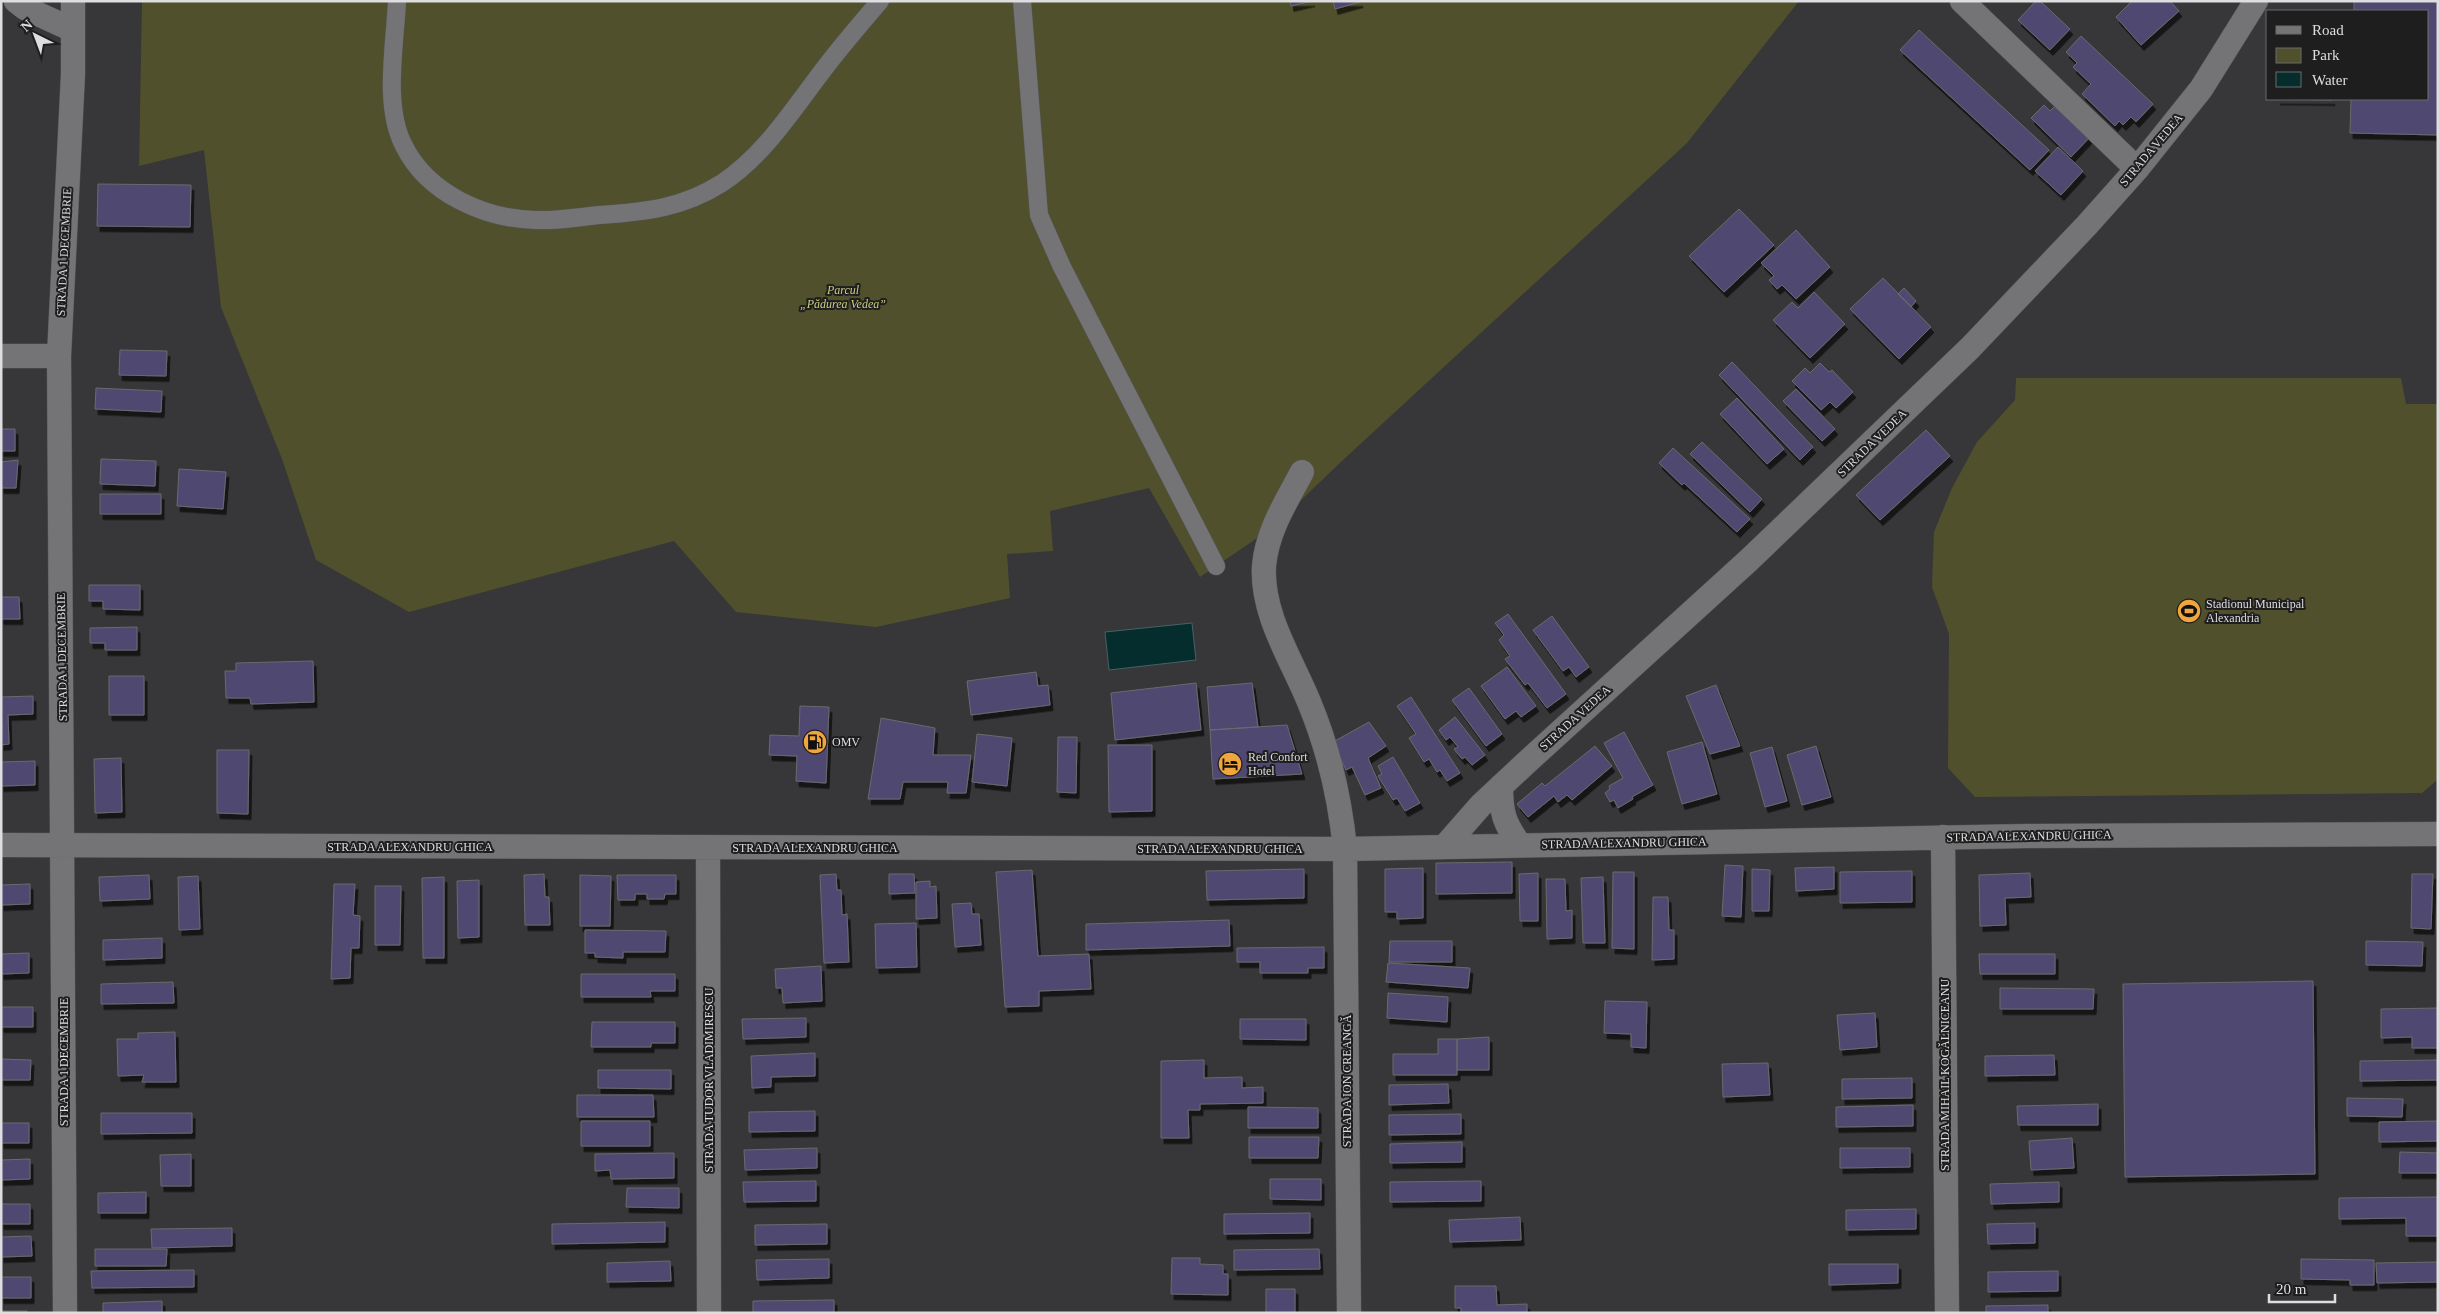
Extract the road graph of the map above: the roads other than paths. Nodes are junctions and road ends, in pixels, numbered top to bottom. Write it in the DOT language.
graph roads {
  1 [pos="16,1"];
  2 [pos="73,1"];
  3 [pos="397,1"];
  4 [pos="880,1"];
  5 [pos="1022,1"];
  6 [pos="1962,1"];
  7 [pos="2256,1"];
  8 [pos="73,30"];
  9 [pos="2137,169"];
  10 [pos="1,356"];
  11 [pos="59,356"];
  12 [pos="1302,472"];
  13 [pos="1216,566"];
  14 [pos="1502,786"];
  15 [pos="2438,834"];
  16 [pos="1943,837"];
  17 [pos="1,845"];
  18 [pos="63,845"];
  19 [pos="1520,845"];
  20 [pos="1445,846"];
  21 [pos="708,848"];
  22 [pos="1345,849"];
  23 [pos="65,1313"];
  24 [pos="709,1313"];
  25 [pos="1349,1313"];
  26 [pos="1948,1313"];
  1 -- 8 [label="street"];
  2 -- 8 [label="street, STRADA 1 DECEMBRIE"];
  3 -- 4 [label="street"];
  5 -- 13 [label="street"];
  6 -- 9 [label="street"];
  7 -- 9 [label="street, STRADA VEDEA"];
  8 -- 11 [label="street, STRADA 1 DECEMBRIE"];
  9 -- 14 [label="street, STRADA VEDEA"];
  10 -- 11 [label="street"];
  11 -- 18 [label="street, STRADA 1 DECEMBRIE"];
  12 -- 22 [label="street, STRADA ION CREANGĂ"];
  14 -- 19 [label="street"];
  14 -- 20 [label="street, STRADA VEDEA"];
  15 -- 16 [label="street, STRADA ALEXANDRU GHICA"];
  16 -- 19 [label="street, STRADA ALEXANDRU GHICA"];
  16 -- 26 [label="street, STRADA MIHAIL KOGĂLNICEANU"];
  17 -- 18 [label="street, STRADA ALEXANDRU GHICA"];
  18 -- 21 [label="street, STRADA ALEXANDRU GHICA"];
  18 -- 23 [label="street, STRADA 1 DECEMBRIE"];
  19 -- 20 [label="street, STRADA ALEXANDRU GHICA"];
  20 -- 22 [label="street, STRADA ALEXANDRU GHICA"];
  21 -- 22 [label="street, STRADA ALEXANDRU GHICA"];
  21 -- 24 [label="street, STRADA TUDOR VLADIMIRESCU"];
  22 -- 25 [label="street, STRADA ION CREANGĂ"];
}
